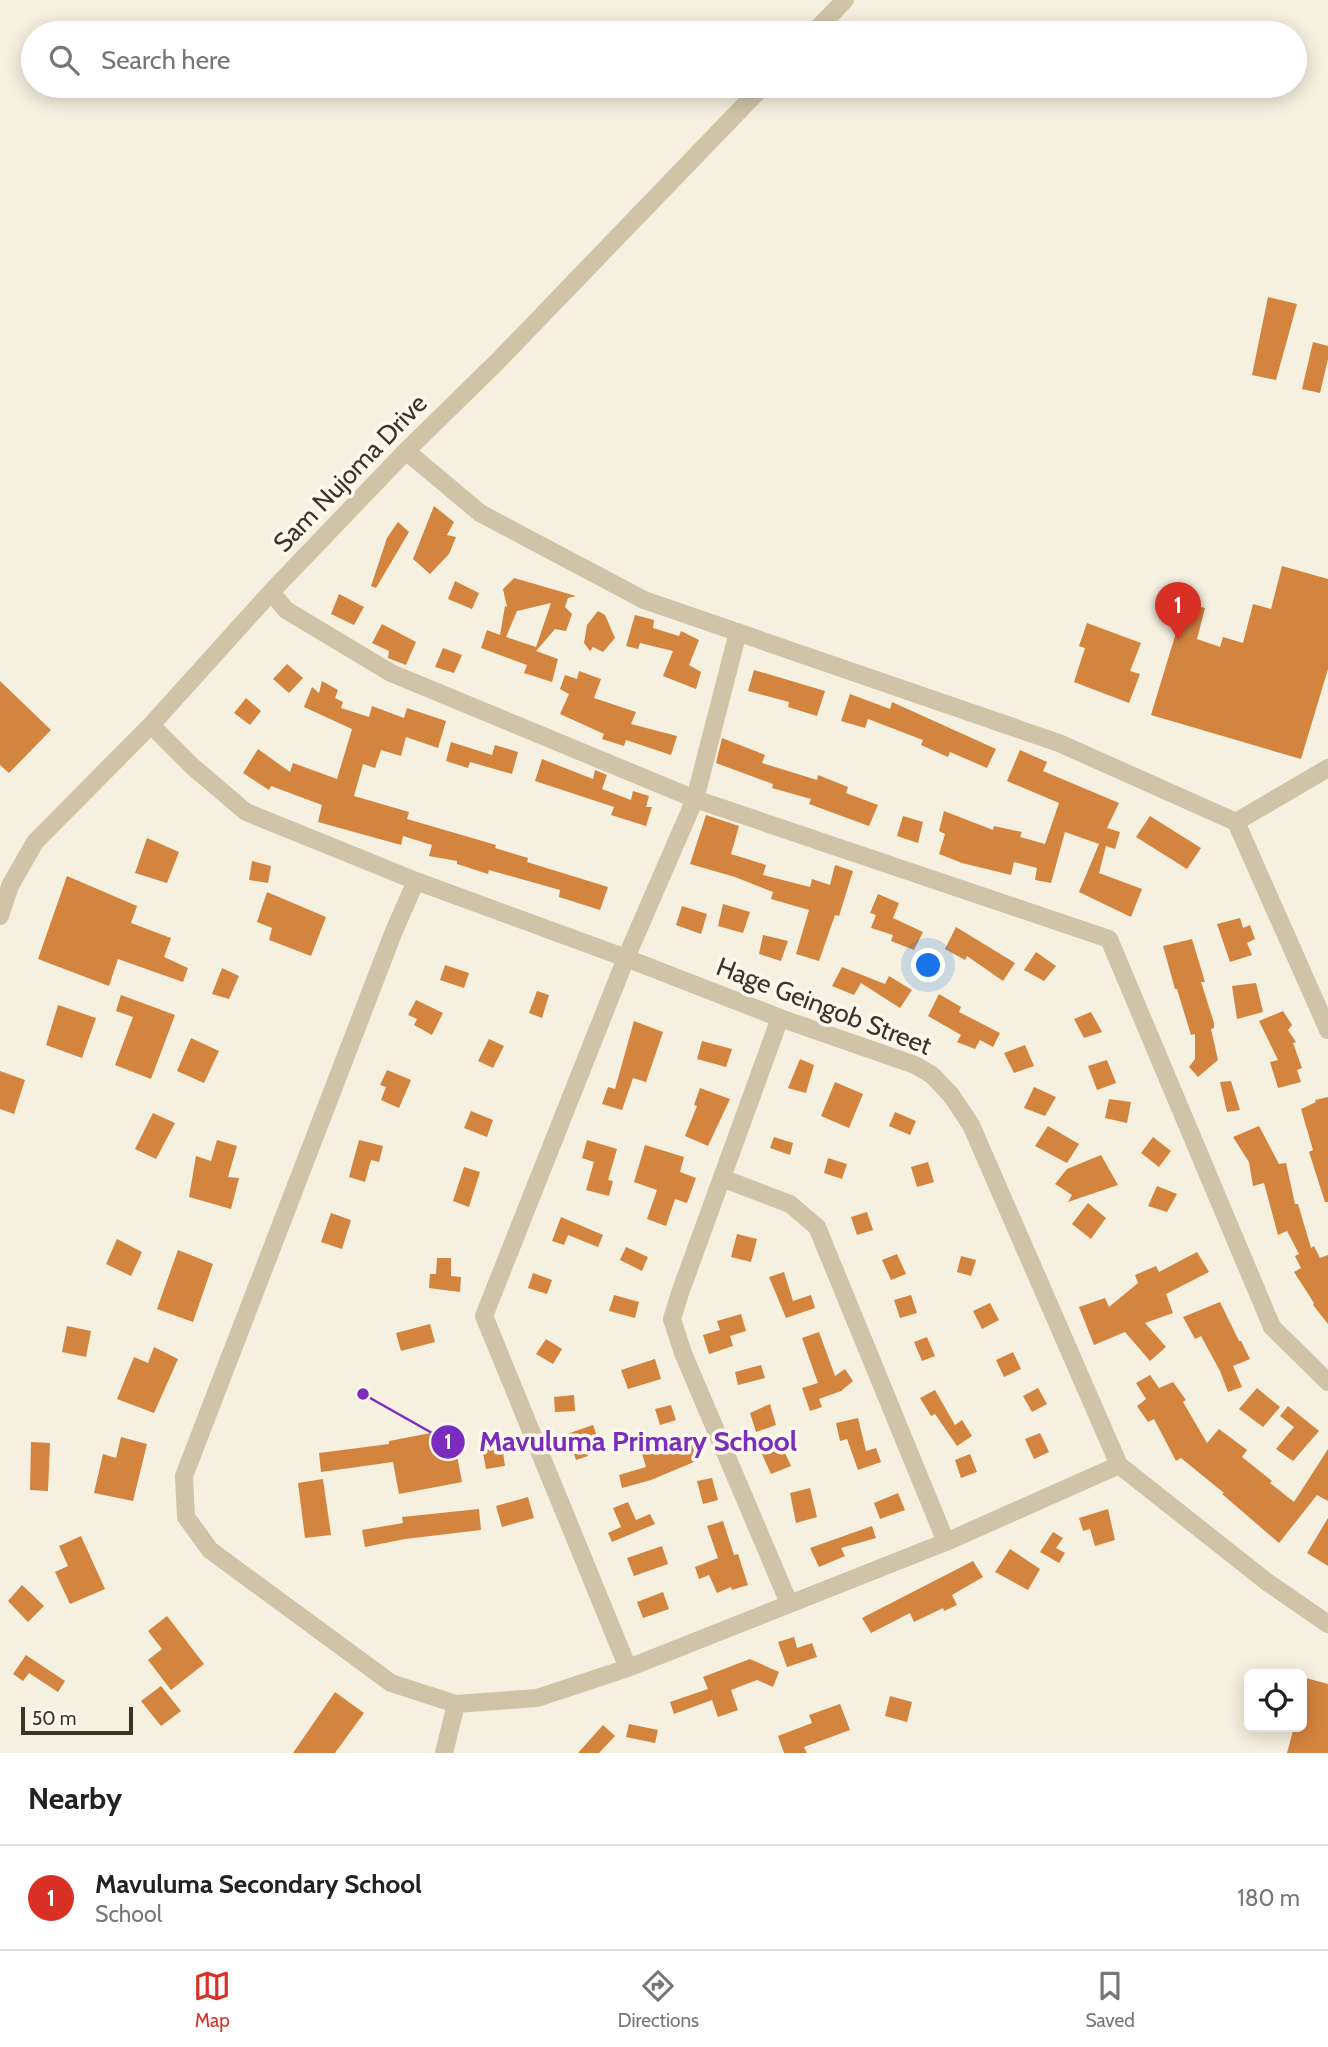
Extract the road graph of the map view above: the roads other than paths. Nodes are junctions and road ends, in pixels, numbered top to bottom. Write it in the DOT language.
graph roads {
  1 [pos="845,0"];
  2 [pos="825,21"];
  3 [pos="751,98"];
  4 [pos="406,451"];
  5 [pos="271,592"];
  6 [pos="738,632"];
  7 [pos="151,725"];
  8 [pos="1328,768"];
  9 [pos="695,799"];
  10 [pos="1236,821"];
  11 [pos="416,881"];
  12 [pos="5,883"];
  13 [pos="0,916"];
  14 [pos="626,958"];
  15 [pos="780,1018"];
  16 [pos="1328,1030"];
  17 [pos="722,1178"];
  18 [pos="1328,1382"];
  19 [pos="1119,1465"];
  20 [pos="946,1542"];
  21 [pos="789,1603"];
  22 [pos="1328,1625"];
  23 [pos="628,1668"];
  24 [pos="456,1704"];
  25 [pos="444,1753"];
  1 -- 2 [label="street"];
  3 -- 4 [label="street, Sam Nujoma Drive"];
  4 -- 5 [label="street, Sam Nujoma Drive"];
  4 -- 6 [label="street"];
  5 -- 7 [label="street, Sam Nujoma Drive"];
  5 -- 9 [label="street"];
  6 -- 9 [label="street"];
  6 -- 10 [label="street"];
  7 -- 11 [label="street, Hage Geingob Street"];
  7 -- 12 [label="street, Sam Nujoma Drive"];
  8 -- 10 [label="street"];
  9 -- 14 [label="street"];
  9 -- 18 [label="street"];
  10 -- 16 [label="street"];
  11 -- 14 [label="street, Hage Geingob Street"];
  11 -- 24 [label="street"];
  12 -- 13 [label="street, Sam Nujoma Drive"];
  14 -- 15 [label="street, Hage Geingob Street"];
  14 -- 23 [label="street"];
  15 -- 17 [label="street"];
  15 -- 19 [label="street, Hage Geingob Street"];
  17 -- 20 [label="street"];
  17 -- 21 [label="street"];
  19 -- 20 [label="street"];
  19 -- 22 [label="street, Hage Geingob Street"];
  20 -- 21 [label="street"];
  21 -- 23 [label="street"];
  23 -- 24 [label="street"];
  24 -- 25 [label="street"];
}
